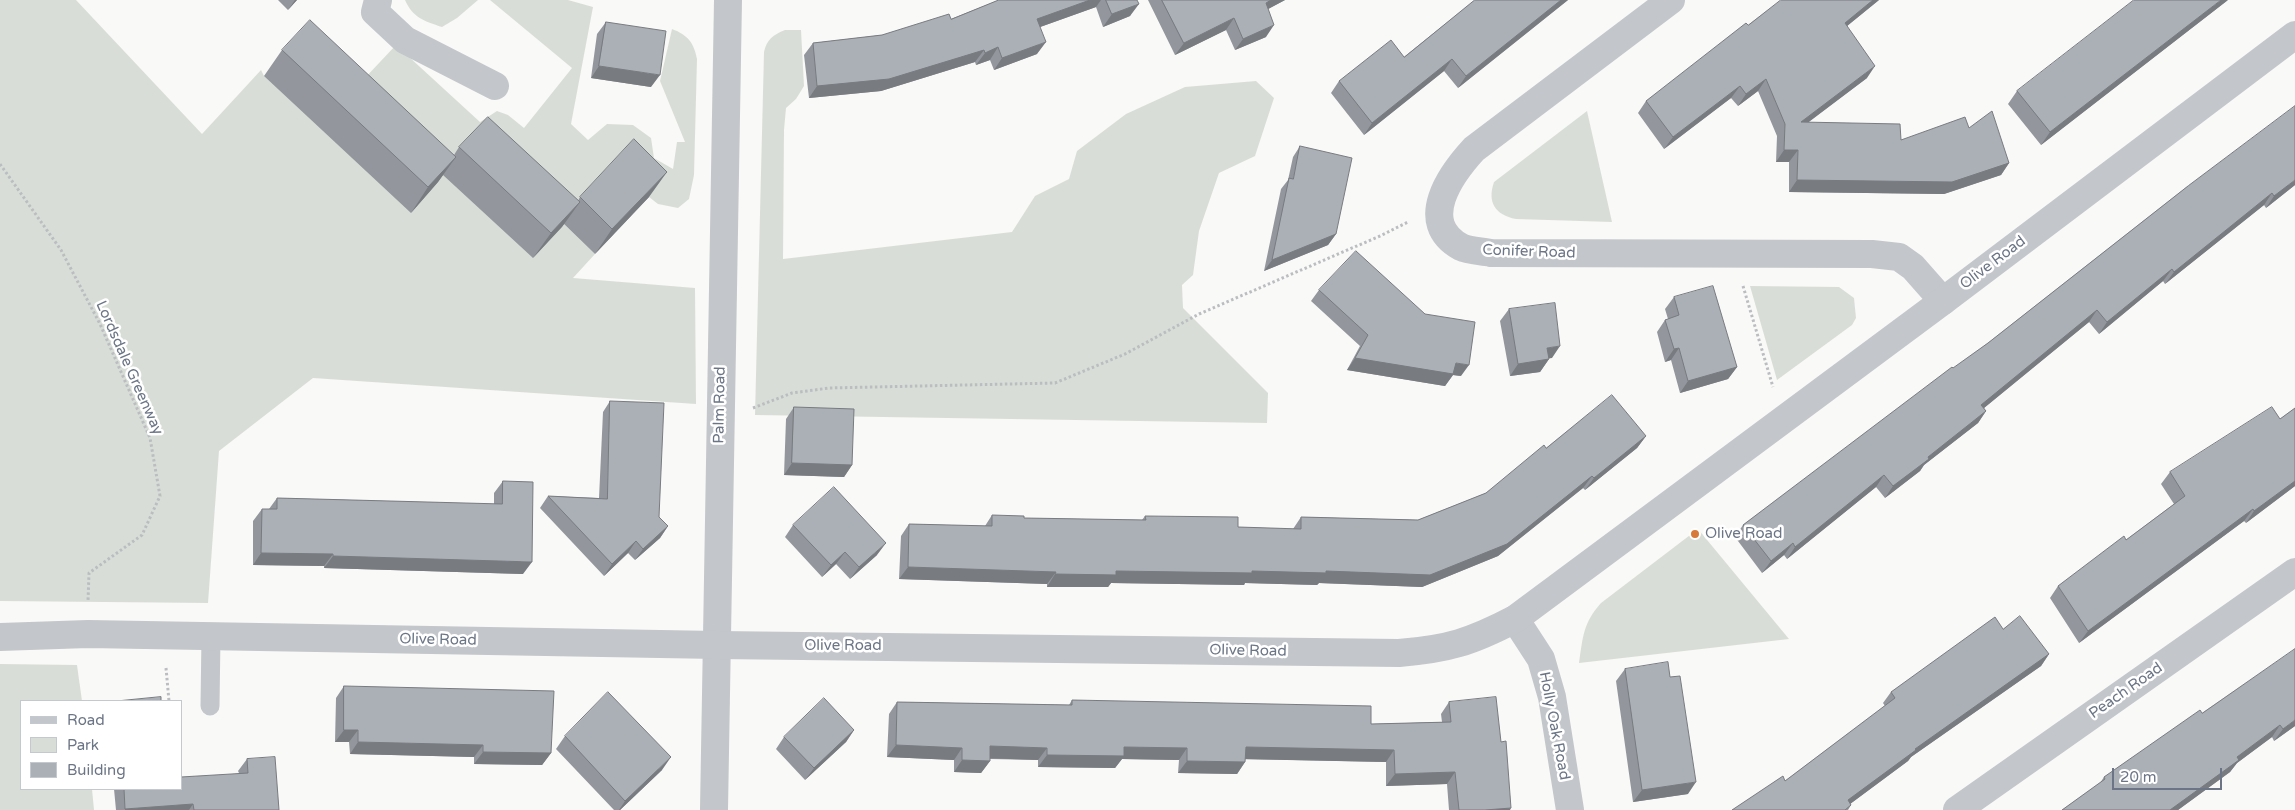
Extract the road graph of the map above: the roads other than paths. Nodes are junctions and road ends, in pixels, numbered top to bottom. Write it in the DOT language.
graph roads {
  1 [pos="378,0"];
  2 [pos="728,0"];
  3 [pos="1671,0"];
  4 [pos="2295,35"];
  5 [pos="495,86"];
  6 [pos="1943,301"];
  7 [pos="2295,572"];
  8 [pos="1515,619"];
  9 [pos="211,636"];
  10 [pos="0,637"];
  11 [pos="717,645"];
  12 [pos="210,706"];
  13 [pos="714,810"];
  14 [pos="1570,810"];
  15 [pos="1957,810"];
  1 -- 5 [label="street"];
  2 -- 11 [label="street, Palm Road"];
  3 -- 6 [label="street, Conifer Road"];
  4 -- 6 [label="street, Olive Road"];
  6 -- 8 [label="street, Olive Road"];
  7 -- 15 [label="street, Peach Road"];
  8 -- 11 [label="street, Olive Road"];
  8 -- 14 [label="street, Holly Oak Road"];
  9 -- 10 [label="street, Olive Road"];
  9 -- 11 [label="street, Olive Road"];
  9 -- 12 [label="lane"];
  11 -- 13 [label="street, Palm Road"];
}
